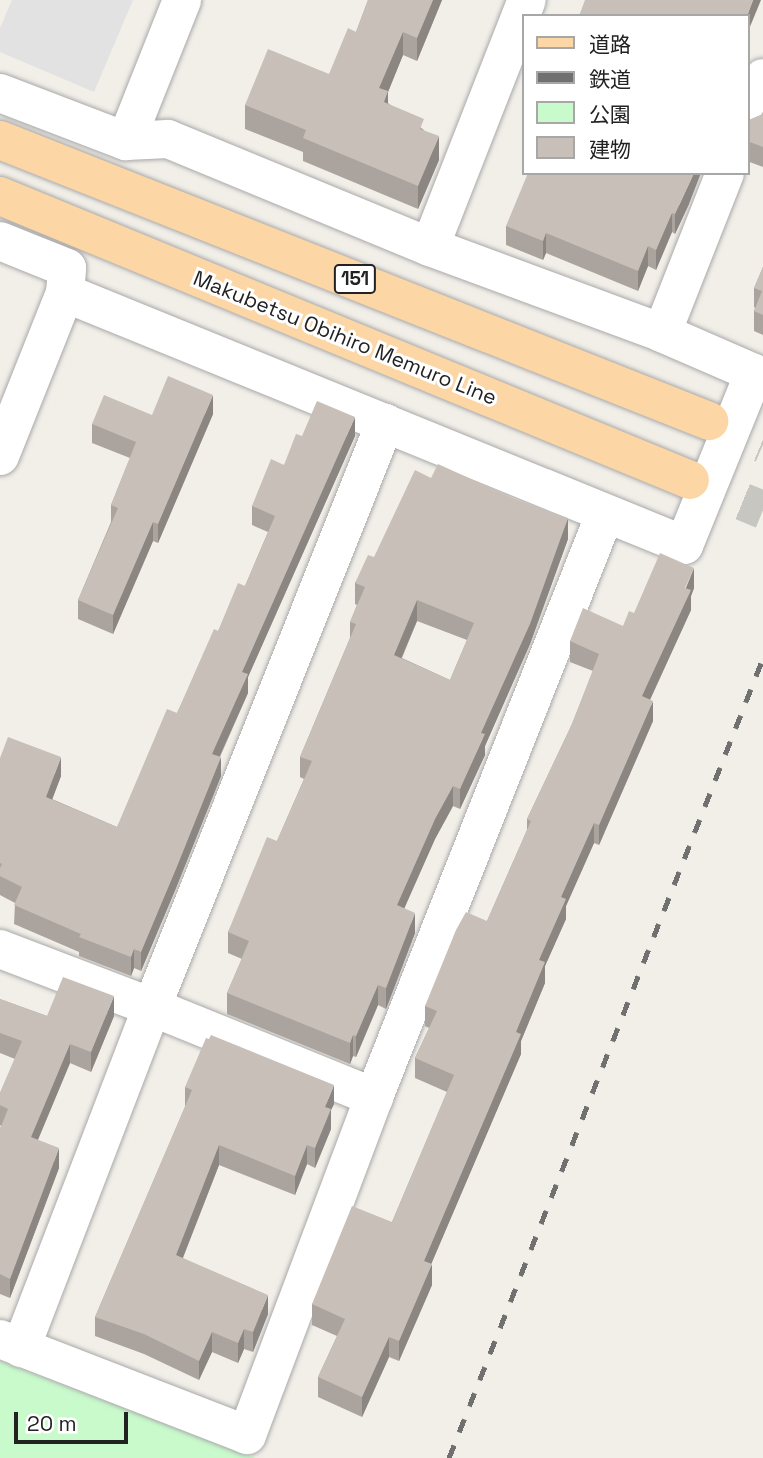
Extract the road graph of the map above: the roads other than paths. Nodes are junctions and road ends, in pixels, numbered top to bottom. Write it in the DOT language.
graph roads {
  1 [pos="182,0"];
  2 [pos="527,0"];
  3 [pos="763,78"];
  4 [pos="0,93"];
  5 [pos="749,113"];
  6 [pos="0,140"];
  7 [pos="126,141"];
  8 [pos="724,175"];
  9 [pos="0,196"];
  10 [pos="0,241"];
  11 [pos="430,247"];
  12 [pos="65,293"];
  13 [pos="662,334"];
  14 [pos="709,421"];
  15 [pos="385,422"];
  16 [pos="0,456"];
  17 [pos="690,480"];
  18 [pos="605,514"];
  19 [pos="0,949"];
  20 [pos="152,1007"];
  21 [pos="374,1097"];
  22 [pos="11,1344"];
  1 -- 7 [label="street"];
  2 -- 11 [label="street"];
  3 -- 5 [label="street"];
  4 -- 7 [label="street"];
  6 -- 14 [label="main road, 151"];
  7 -- 11 [label="street"];
  8 -- 13 [label="street"];
  9 -- 17 [label="main road, Makubetsu Obihiro Memuro Line"];
  10 -- 12 [label="street"];
  11 -- 13 [label="street"];
  12 -- 15 [label="street"];
  12 -- 16 [label="street"];
  13 -- 18 [label="street"];
  15 -- 18 [label="street"];
  15 -- 20 [label="street"];
  18 -- 21 [label="street"];
  19 -- 20 [label="street"];
  20 -- 21 [label="street"];
  20 -- 22 [label="street"];
  21 -- 22 [label="street"];
}
